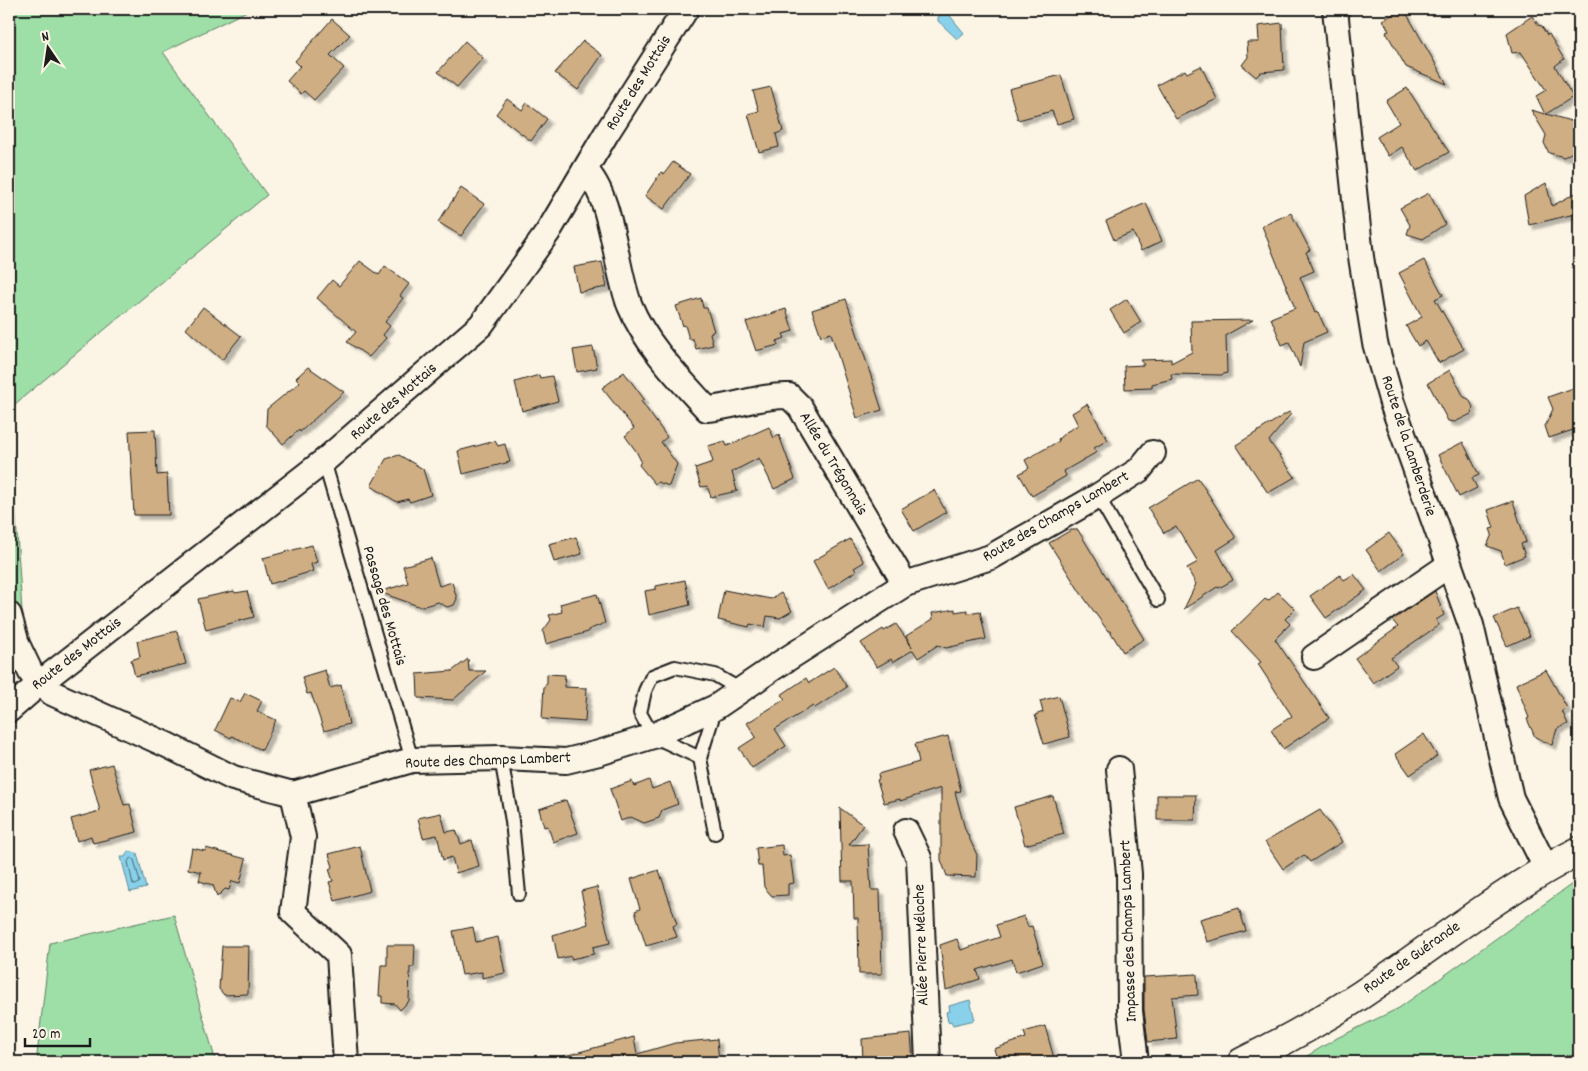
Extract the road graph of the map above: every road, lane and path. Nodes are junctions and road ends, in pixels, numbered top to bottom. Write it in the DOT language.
graph roads {
  1 [pos="686,9"];
  2 [pos="1335,9"];
  3 [pos="585,170"];
  4 [pos="1153,453"];
  5 [pos="324,461"];
  6 [pos="1098,496"];
  7 [pos="1449,565"];
  8 [pos="905,584"];
  9 [pos="1158,600"];
  10 [pos="9,614"];
  11 [pos="1314,657"];
  12 [pos="40,683"];
  13 [pos="740,690"];
  14 [pos="716,707"];
  15 [pos="9,710"];
  16 [pos="653,736"];
  17 [pos="501,758"];
  18 [pos="700,758"];
  19 [pos="412,760"];
  20 [pos="1118,769"];
  21 [pos="293,794"];
  22 [pos="906,831"];
  23 [pos="715,833"];
  24 [pos="1579,850"];
  25 [pos="1546,868"];
  26 [pos="519,894"];
  27 [pos="346,1062"];
  28 [pos="928,1062"];
  29 [pos="1136,1062"];
  30 [pos="1242,1062"];
  1 -- 3 [label="street, Route des Mottais"];
  2 -- 7 [label="street, Route de la Lamberderie"];
  3 -- 5 [label="street, Route des Mottais"];
  3 -- 8 [label="street, Allée du Trégonnais"];
  4 -- 6 [label="street, Route des Champs Lambert"];
  5 -- 12 [label="street, Route des Mottais"];
  5 -- 19 [label="lane, Passage des Mottais"];
  6 -- 8 [label="street, Route des Champs Lambert"];
  6 -- 9 [label="lane"];
  7 -- 11 [label="street"];
  7 -- 25 [label="street, Route de la Lamberderie"];
  8 -- 13 [label="street, Route des Champs Lambert"];
  10 -- 12 [label="street"];
  12 -- 15 [label="street, Route des Mottais"];
  12 -- 21 [label="street"];
  13 -- 14 [label="street, Route des Champs Lambert"];
  13 -- 16 [label="lane"];
  14 -- 16 [label="street, Route des Champs Lambert"];
  14 -- 18 [label="lane"];
  16 -- 17 [label="street, Route des Champs Lambert"];
  16 -- 18 [label="lane"];
  17 -- 19 [label="street, Route des Champs Lambert"];
  17 -- 26 [label="lane"];
  18 -- 23 [label="lane"];
  19 -- 21 [label="street, Route des Champs Lambert"];
  20 -- 29 [label="street, Impasse des Champs Lambert"];
  21 -- 27 [label="street"];
  22 -- 28 [label="street, Allée Pierre Méloche"];
  24 -- 25 [label="street, Route de Guérande"];
  25 -- 30 [label="street, Route de Guérande"];
}
